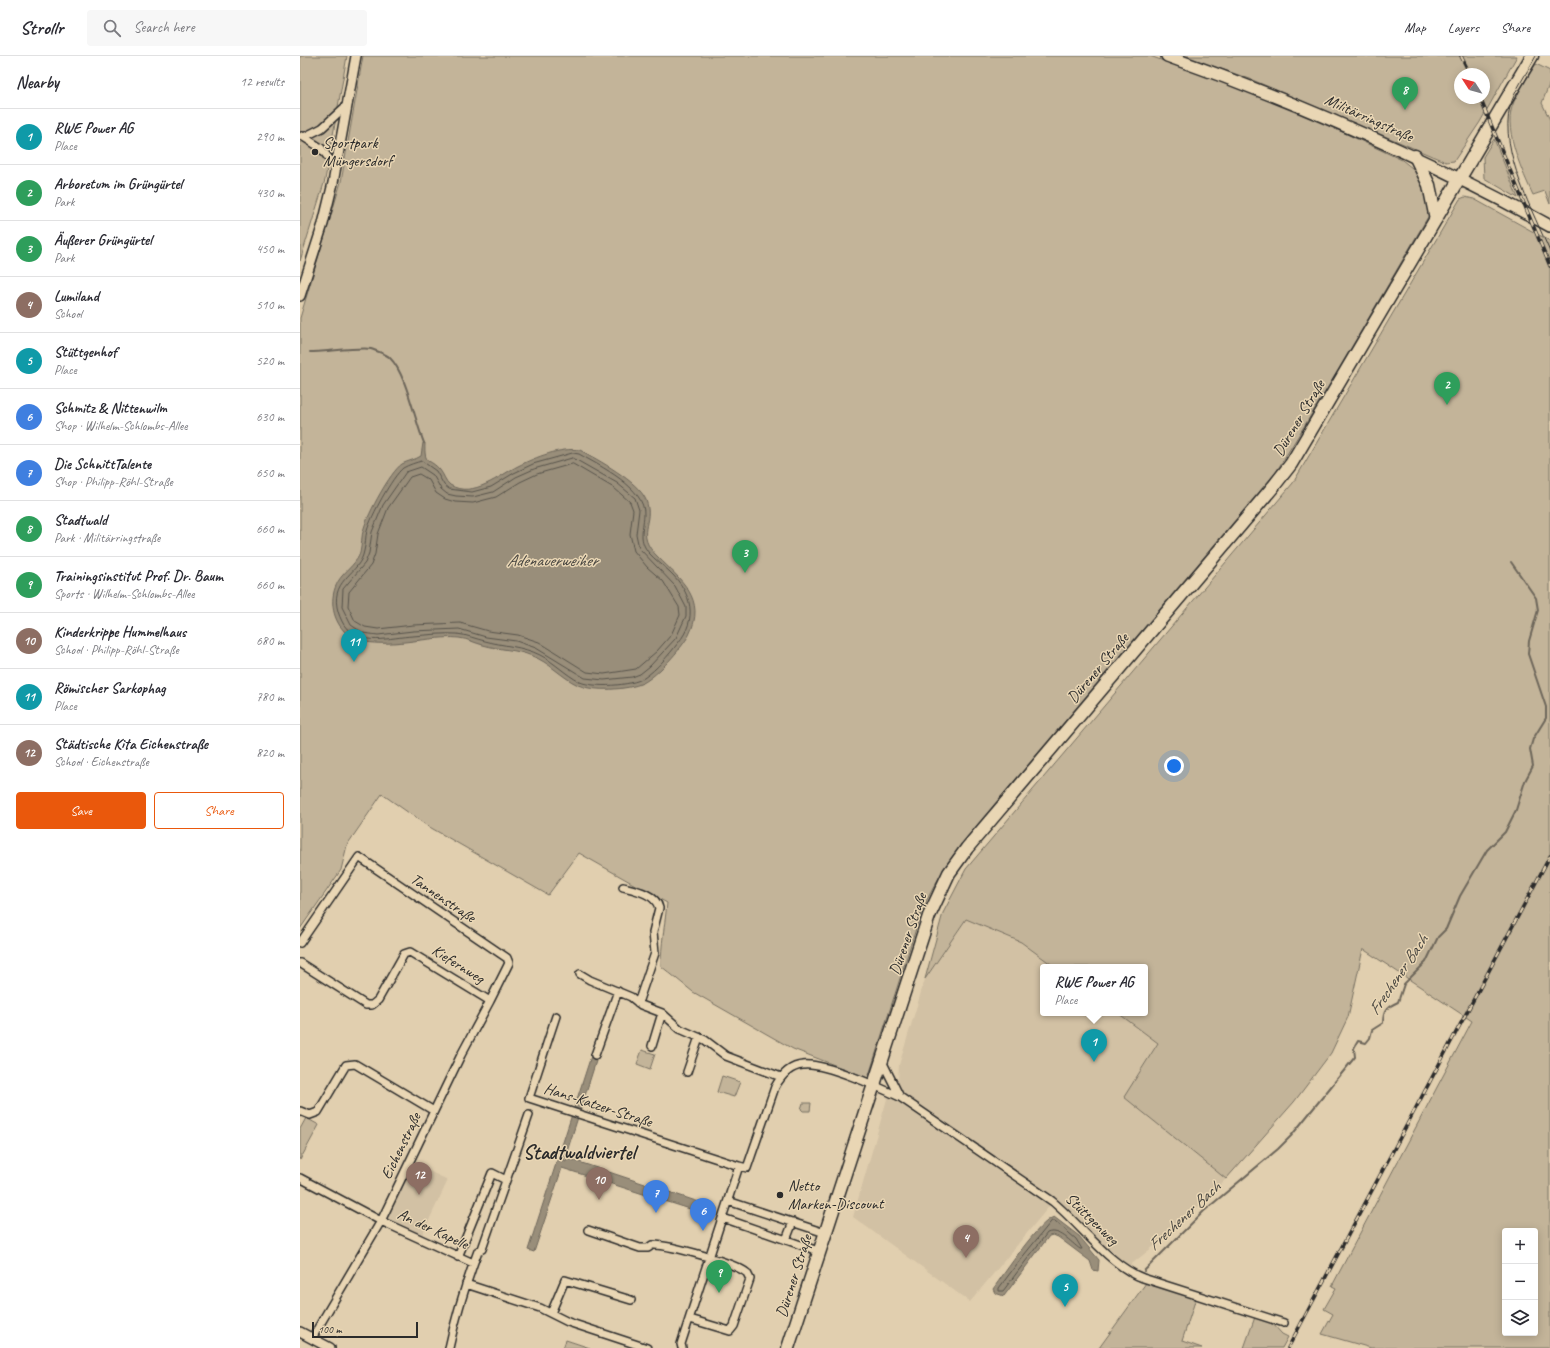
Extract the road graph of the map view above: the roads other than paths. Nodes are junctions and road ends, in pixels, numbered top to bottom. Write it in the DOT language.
graph roads {
  1 [pos="356,56"];
  2 [pos="1167,56"];
  3 [pos="1532,56"];
  4 [pos="348,104"];
  5 [pos="302,136"];
  6 [pos="1415,156"];
  7 [pos="336,168"];
  8 [pos="1460,178"];
  9 [pos="1436,219"];
  10 [pos="1550,226"];
  11 [pos="300,296"];
  12 [pos="623,887"];
  13 [pos="300,943"];
  14 [pos="300,963"];
  15 [pos="509,963"];
  16 [pos="580,974"];
  17 [pos="618,991"];
  18 [pos="490,1001"];
  19 [pos="638,1003"];
  20 [pos="662,1014"];
  21 [pos="556,1016"];
  22 [pos="699,1037"];
  23 [pos="652,1046"];
  24 [pos="595,1055"];
  25 [pos="882,1060"];
  26 [pos="687,1072"];
  27 [pos="781,1077"];
  28 [pos="874,1085"];
  29 [pos="900,1097"];
  30 [pos="434,1110"];
  31 [pos="300,1111"];
  32 [pos="529,1115"];
  33 [pos="739,1166"];
  34 [pos="300,1178"];
  35 [pos="506,1180"];
  36 [pos="728,1201"];
  37 [pos="723,1218"];
  38 [pos="381,1221"];
  39 [pos="792,1222"];
  40 [pos="588,1230"];
  41 [pos="825,1233"];
  42 [pos="786,1240"];
  43 [pos="818,1251"];
  44 [pos="458,1257"];
  45 [pos="709,1258"];
  46 [pos="473,1264"];
  47 [pos="466,1284"];
  48 [pos="631,1300"];
  49 [pos="551,1313"];
  50 [pos="690,1319"];
  51 [pos="1284,1324"];
  52 [pos="300,1332"];
  53 [pos="312,1338"];
  54 [pos="330,1348"];
  55 [pos="449,1348"];
  56 [pos="647,1348"];
  57 [pos="682,1348"];
  58 [pos="788,1348"];
  1 -- 4 [label="street"];
  2 -- 6 [label="main road, Militärringstraße"];
  3 -- 8 [label="main road, Dürener Straße"];
  4 -- 5 [label="street"];
  4 -- 7 [label="street"];
  5 -- 7 [label="street"];
  6 -- 8 [label="main road, Militärringstraße"];
  6 -- 9 [label="main road"];
  7 -- 11 [label="street"];
  8 -- 9 [label="main road, Dürener Straße"];
  8 -- 10 [label="main road, Militärringstraße"];
  9 -- 25 [label="main road, Dürener Straße"];
  12 -- 19 [label="street"];
  13 -- 15 [label="street, Tannenstraße"];
  14 -- 18 [label="street, Kiefernweg"];
  15 -- 18 [label="street, Eichenstraße"];
  16 -- 17 [label="street"];
  17 -- 19 [label="street"];
  17 -- 24 [label="street"];
  18 -- 30 [label="street, Eichenstraße"];
  19 -- 20 [label="street"];
  20 -- 22 [label="street"];
  20 -- 23 [label="street"];
  21 -- 33 [label="street, Hans-Katzer-Straße"];
  22 -- 26 [label="street"];
  22 -- 27 [label="street"];
  25 -- 28 [label="main road, Dürener Straße"];
  25 -- 29 [label="street, Stüttgenweg"];
  27 -- 28 [label="street, Stüttgenweg"];
  27 -- 33 [label="street"];
  28 -- 29 [label="street, Stüttgenweg"];
  28 -- 41 [label="main road, Dürener Straße"];
  29 -- 51 [label="street, Stüttgenweg"];
  30 -- 31 [label="street"];
  30 -- 38 [label="street, Eichenstraße"];
  32 -- 35 [label="street"];
  33 -- 36 [label="street"];
  34 -- 38 [label="street, An der Kapelle"];
  35 -- 44 [label="street"];
  35 -- 46 [label="street"];
  36 -- 37 [label="street"];
  36 -- 39 [label="street"];
  37 -- 42 [label="street"];
  37 -- 45 [label="street"];
  38 -- 44 [label="street, An der Kapelle"];
  38 -- 53 [label="street, Eichenstraße"];
  39 -- 41 [label="street"];
  39 -- 42 [label="street"];
  40 -- 45 [label="street"];
  41 -- 43 [label="main road, Dürener Straße"];
  42 -- 43 [label="street"];
  43 -- 58 [label="main road, Dürener Straße"];
  44 -- 46 [label="street, An der Kapelle"];
  45 -- 50 [label="street"];
  45 -- 50 [label="street"];
  46 -- 47 [label="street"];
  47 -- 49 [label="street"];
  47 -- 55 [label="street"];
  48 -- 49 [label="street"];
  49 -- 56 [label="street"];
  50 -- 57 [label="street"];
  52 -- 53 [label="street"];
  53 -- 54 [label="street"];
}
